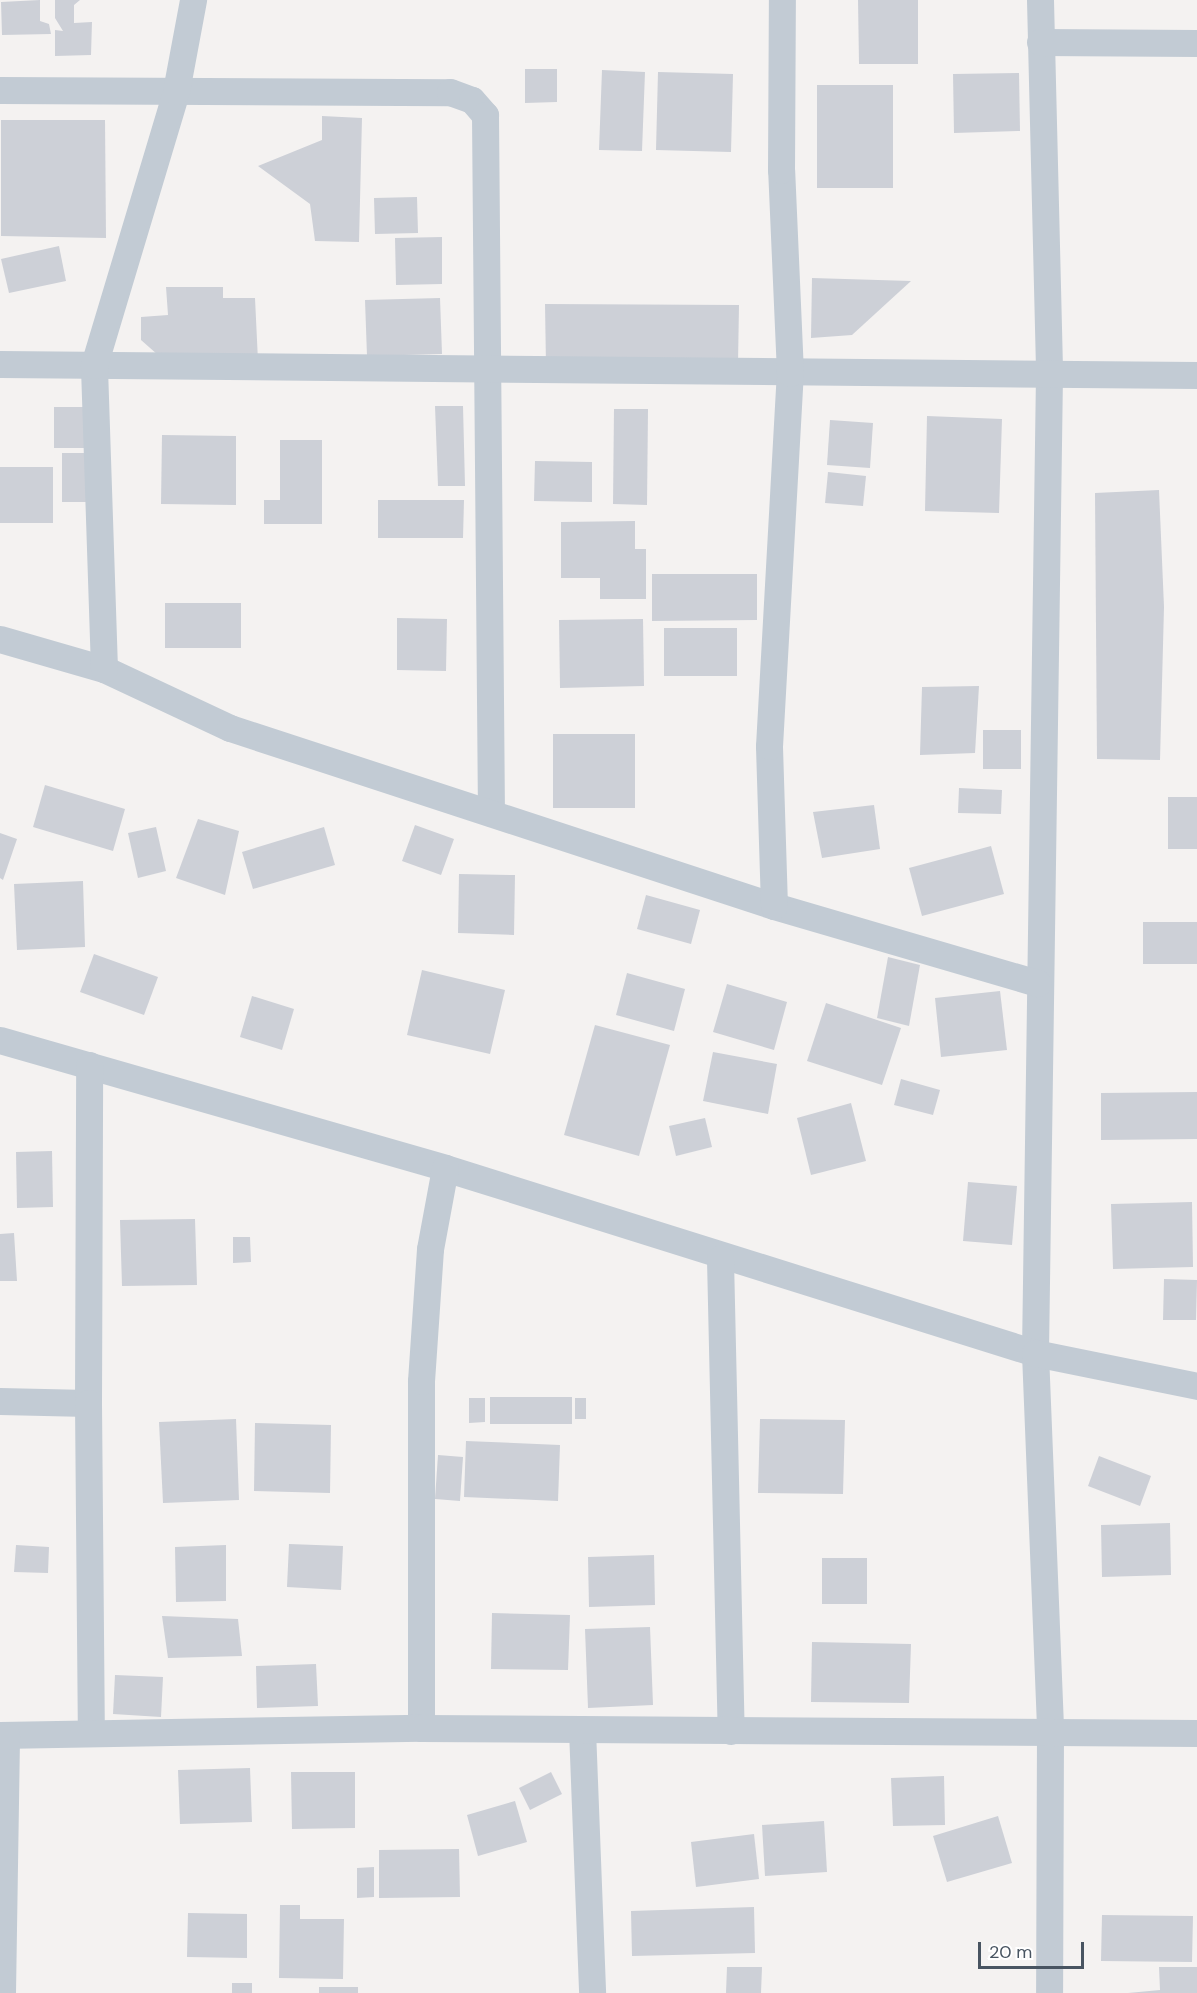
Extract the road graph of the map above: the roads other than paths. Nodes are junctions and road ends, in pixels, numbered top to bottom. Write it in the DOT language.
graph roads {
  1 [pos="193,0"];
  2 [pos="782,0"];
  3 [pos="1040,0"];
  4 [pos="1040,42"];
  5 [pos="1197,43"];
  6 [pos="0,90"];
  7 [pos="176,91"];
  8 [pos="0,364"];
  9 [pos="94,365"];
  10 [pos="491,367"];
  11 [pos="790,373"];
  12 [pos="1049,374"];
  13 [pos="1197,375"];
  14 [pos="0,639"];
  15 [pos="104,669"];
  16 [pos="491,813"];
  17 [pos="774,906"];
  18 [pos="1038,983"];
  19 [pos="0,1040"];
  20 [pos="89,1065"];
  21 [pos="444,1168"];
  22 [pos="720,1259"];
  23 [pos="1035,1353"];
  24 [pos="1197,1386"];
  25 [pos="0,1401"];
  26 [pos="88,1403"];
  27 [pos="421,1728"];
  28 [pos="582,1729"];
  29 [pos="91,1730"];
  30 [pos="731,1731"];
  31 [pos="1050,1732"];
  32 [pos="1197,1733"];
  33 [pos="3,1736"];
  34 [pos="2,1993"];
  35 [pos="592,1993"];
  36 [pos="1049,1993"];
  1 -- 7 [label="street"];
  2 -- 11 [label="street"];
  3 -- 4 [label="street"];
  4 -- 5 [label="street"];
  4 -- 12 [label="street"];
  6 -- 7 [label="street"];
  7 -- 9 [label="street"];
  7 -- 10 [label="street"];
  8 -- 9 [label="street"];
  9 -- 10 [label="street"];
  9 -- 15 [label="street"];
  10 -- 11 [label="street"];
  10 -- 16 [label="street"];
  11 -- 12 [label="street"];
  11 -- 17 [label="street"];
  12 -- 13 [label="street"];
  12 -- 18 [label="street"];
  14 -- 15 [label="street"];
  15 -- 16 [label="street"];
  16 -- 17 [label="street"];
  17 -- 18 [label="street"];
  18 -- 23 [label="street"];
  19 -- 20 [label="street"];
  20 -- 21 [label="street"];
  20 -- 26 [label="street"];
  21 -- 22 [label="street"];
  21 -- 27 [label="street"];
  22 -- 23 [label="street"];
  22 -- 30 [label="street"];
  23 -- 24 [label="street"];
  23 -- 31 [label="street"];
  25 -- 26 [label="street"];
  26 -- 29 [label="street"];
  27 -- 28 [label="street"];
  27 -- 29 [label="street"];
  28 -- 30 [label="street"];
  28 -- 35 [label="street"];
  29 -- 33 [label="street"];
  30 -- 31 [label="street"];
  31 -- 32 [label="street"];
  31 -- 36 [label="street"];
  33 -- 34 [label="street"];
}
